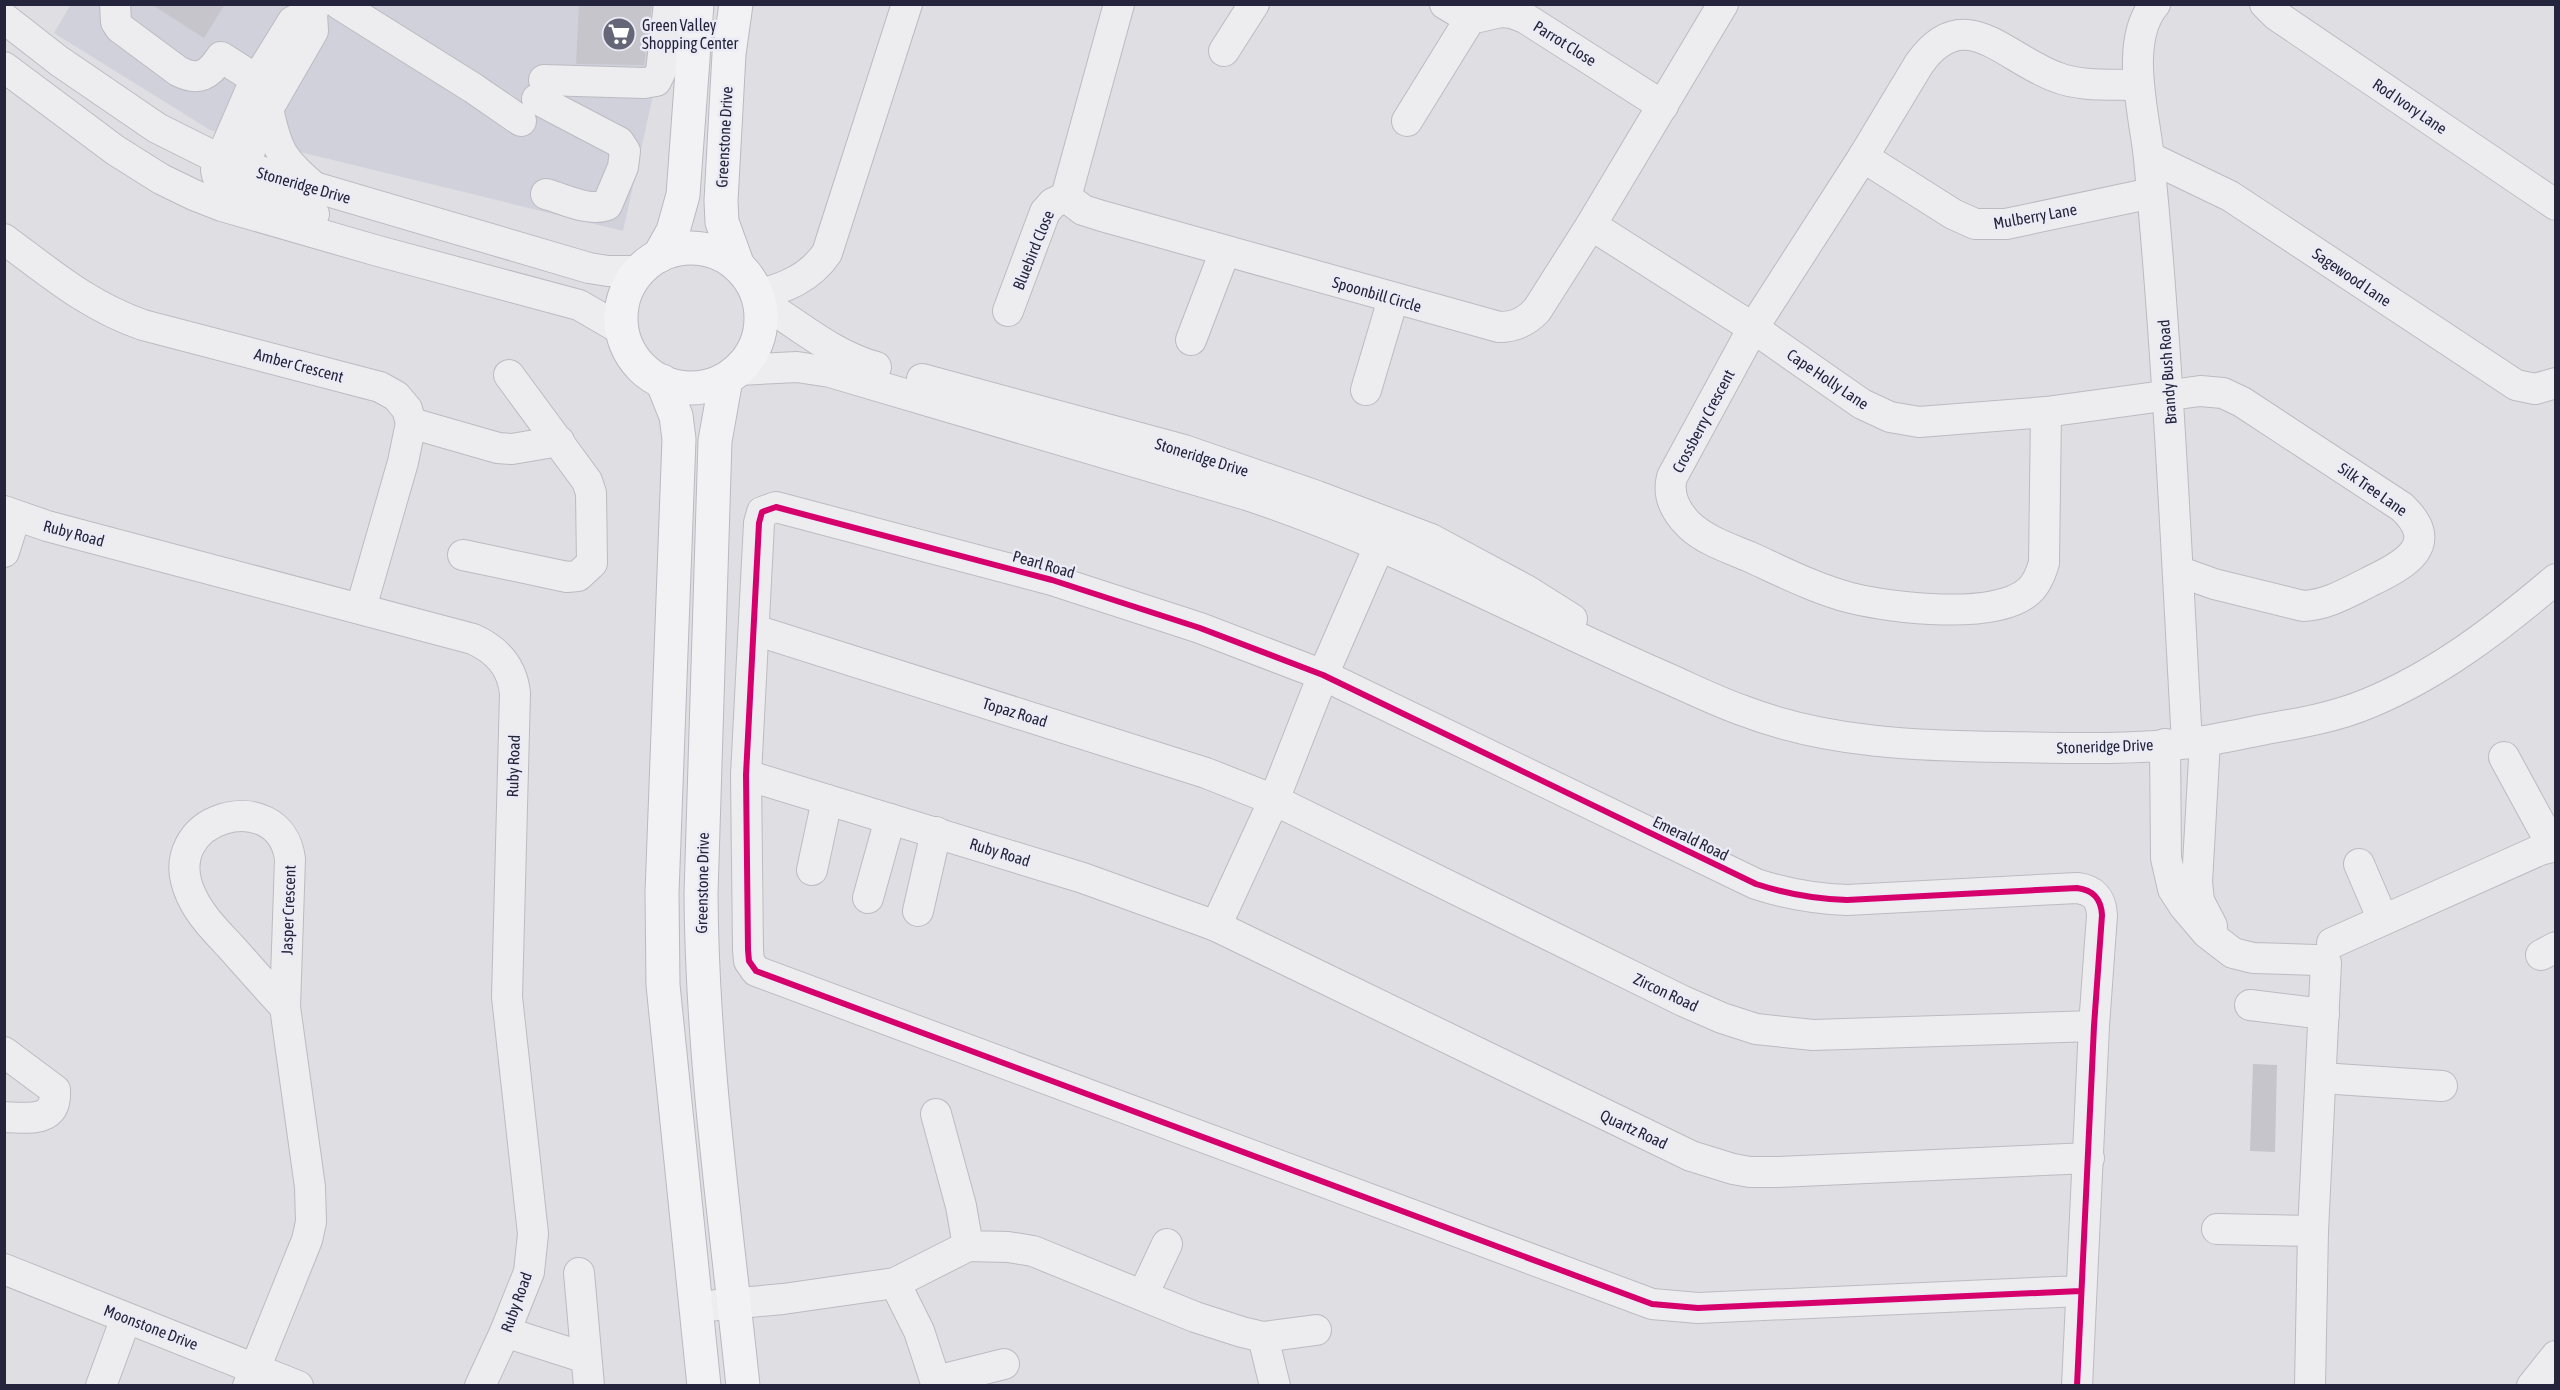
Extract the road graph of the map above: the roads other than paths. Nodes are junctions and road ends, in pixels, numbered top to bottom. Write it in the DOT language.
graph roads {
  1 [pos="115,4"];
  2 [pos="669,4"];
  3 [pos="697,4"];
  4 [pos="736,4"];
  5 [pos="907,4"];
  6 [pos="1119,4"];
  7 [pos="1254,4"];
  8 [pos="1444,4"];
  9 [pos="1723,4"];
  10 [pos="2155,4"];
  11 [pos="2265,4"];
  12 [pos="322,7"];
  13 [pos="4,18"];
  14 [pos="1470,19"];
  15 [pos="1224,51"];
  16 [pos="4,67"];
  17 [pos="257,80"];
  18 [pos="2138,84"];
  19 [pos="534,100"];
  20 [pos="1663,106"];
  21 [pos="256,108"];
  22 [pos="1407,121"];
  23 [pos="170,135"];
  24 [pos="1863,157"];
  25 [pos="2149,157"];
  26 [pos="231,163"];
  27 [pos="317,190"];
  28 [pos="2152,193"];
  29 [pos="546,194"];
  30 [pos="1066,197"];
  31 [pos="2556,205"];
  32 [pos="1591,225"];
  33 [pos="4,238"];
  34 [pos="378,251"];
  35 [pos="1225,251"];
  36 [pos="649,263"];
  37 [pos="738,266"];
  38 [pos="758,298"];
  39 [pos="1393,298"];
  40 [pos="1008,311"];
  41 [pos="1753,328"];
  42 [pos="622,330"];
  43 [pos="1191,340"];
  44 [pos="732,374"];
  45 [pos="509,375"];
  46 [pos="662,381"];
  47 [pos="2556,382"];
  48 [pos="1366,390"];
  49 [pos="2169,395"];
  50 [pos="2046,412"];
  51 [pos="411,423"];
  52 [pos="559,441"];
  53 [pos="10,514"];
  54 [pos="1385,534"];
  55 [pos="4,552"];
  56 [pos="463,555"];
  57 [pos="2556,579"];
  58 [pos="2179,584"];
  59 [pos="361,608"];
  60 [pos="755,630"];
  61 [pos="1323,675"];
  62 [pos="2186,743"];
  63 [pos="2504,757"];
  64 [pos="746,775"];
  65 [pos="826,800"];
  66 [pos="1274,800"];
  67 [pos="890,819"];
  68 [pos="936,832"];
  69 [pos="2554,846"];
  70 [pos="2359,864"];
  71 [pos="812,870"];
  72 [pos="868,898"];
  73 [pos="918,911"];
  74 [pos="2383,920"];
  75 [pos="1216,926"];
  76 [pos="2322,953"];
  77 [pos="2250,1005"];
  78 [pos="285,1007"];
  79 [pos="2324,1014"];
  80 [pos="2094,1026"];
  81 [pos="4,1052"];
  82 [pos="2321,1078"];
  83 [pos="2442,1086"];
  84 [pos="936,1114"];
  85 [pos="4,1117"];
  86 [pos="2089,1158"];
  87 [pos="2217,1229"];
  88 [pos="2313,1231"];
  89 [pos="1167,1244"];
  90 [pos="968,1246"];
  91 [pos="4,1269"];
  92 [pos="579,1273"];
  93 [pos="895,1282"];
  94 [pos="2080,1291"];
  95 [pos="1143,1295"];
  96 [pos="735,1304"];
  97 [pos="696,1307"];
  98 [pos="126,1318"];
  99 [pos="1317,1330"];
  100 [pos="505,1332"];
  101 [pos="1263,1337"];
  102 [pos="1004,1364"];
  103 [pos="587,1372"];
  104 [pos="252,1377"];
  105 [pos="937,1383"];
  106 [pos="101,1386"];
  107 [pos="298,1386"];
  108 [pos="480,1386"];
  109 [pos="704,1386"];
  110 [pos="743,1386"];
  111 [pos="1275,1386"];
  112 [pos="2077,1386"];
  113 [pos="2310,1386"];
  1 -- 17 [label="street"];
  2 -- 19 [label="street"];
  3 -- 36 [label="main road"];
  4 -- 37 [label="main road, Greenstone Drive"];
  5 -- 38 [label="street"];
  6 -- 30 [label="street"];
  7 -- 15 [label="street"];
  8 -- 14 [label="street"];
  9 -- 20 [label="street, Spoonbill Circle"];
  10 -- 18 [label="street, Brandy Bush Road"];
  11 -- 31 [label="street, Rod Ivory Lane"];
  12 -- 17 [label="street"];
  12 -- 19 [label="street"];
  12 -- 21 [label="street"];
  13 -- 23 [label="street, Stoneridge Drive"];
  14 -- 20 [label="street, Parrot Close"];
  14 -- 22 [label="street"];
  16 -- 34 [label="street"];
  17 -- 21 [label="street"];
  18 -- 24 [label="street, Crossberry Crescent"];
  18 -- 25 [label="street, Brandy Bush Road"];
  19 -- 29 [label="street"];
  20 -- 32 [label="street, Spoonbill Circle"];
  21 -- 23 [label="street"];
  21 -- 26 [label="street"];
  21 -- 27 [label="street"];
  23 -- 26 [label="street, Stoneridge Drive"];
  24 -- 28 [label="street, Mulberry Lane"];
  24 -- 41 [label="street, Crossberry Crescent"];
  25 -- 28 [label="street, Brandy Bush Road"];
  25 -- 47 [label="street, Sagewood Lane"];
  26 -- 27 [label="street, Stoneridge Drive"];
  26 -- 34 [label="street"];
  27 -- 36 [label="street, Stoneridge Drive"];
  28 -- 49 [label="street, Brandy Bush Road"];
  30 -- 35 [label="street, Spoonbill Circle"];
  30 -- 40 [label="street, Bluebird Close"];
  32 -- 39 [label="street, Spoonbill Circle"];
  32 -- 41 [label="street, Cape Holly Lane"];
  33 -- 51 [label="street, Amber Crescent"];
  34 -- 42 [label="street"];
  35 -- 39 [label="street, Spoonbill Circle"];
  35 -- 43 [label="street"];
  36 -- 37 [label="main road"];
  36 -- 42 [label="main road"];
  37 -- 38 [label="main road"];
  38 -- 44 [label="main road"];
  38 -- 54 [label="street, Stoneridge Drive"];
  39 -- 48 [label="street"];
  41 -- 50 [label="street, Cape Holly Lane"];
  41 -- 50 [label="street, Crossberry Crescent"];
  42 -- 46 [label="main road"];
  44 -- 46 [label="main road"];
  44 -- 54 [label="street, Stoneridge Drive"];
  44 -- 96 [label="main road, Greenstone Drive"];
  45 -- 52 [label="street"];
  46 -- 97 [label="main road"];
  49 -- 50 [label="street, Cape Holly Lane"];
  49 -- 58 [label="street, Brandy Bush Road"];
  49 -- 58 [label="street, Silk Tree Lane"];
  51 -- 52 [label="street"];
  51 -- 59 [label="street"];
  52 -- 56 [label="street"];
  53 -- 55 [label="street"];
  53 -- 59 [label="street, Ruby Road"];
  54 -- 61 [label="street"];
  54 -- 62 [label="street, Stoneridge Drive"];
  57 -- 62 [label="street, Stoneridge Drive"];
  58 -- 62 [label="street, Brandy Bush Road"];
  59 -- 100 [label="street, Ruby Road"];
  60 -- 61 [label="street, Pearl Road"];
  60 -- 64 [label="street"];
  60 -- 66 [label="street, Topaz Road"];
  61 -- 66 [label="street"];
  61 -- 80 [label="street, Emerald Road"];
  62 -- 76 [label="street"];
  62 -- 76 [label="street"];
  63 -- 69 [label="street"];
  64 -- 65 [label="street, Ruby Road"];
  64 -- 94 [label="street"];
  65 -- 67 [label="street, Ruby Road"];
  65 -- 71 [label="street"];
  66 -- 75 [label="street"];
  66 -- 80 [label="street, Zircon Road"];
  67 -- 68 [label="street, Ruby Road"];
  67 -- 72 [label="street"];
  68 -- 73 [label="street"];
  68 -- 75 [label="street, Ruby Road"];
  69 -- 74 [label="street"];
  70 -- 74 [label="street"];
  74 -- 76 [label="street"];
  75 -- 86 [label="street, Quartz Road"];
  76 -- 79 [label="street"];
  77 -- 79 [label="street"];
  78 -- 78 [label="street, Jasper Crescent"];
  78 -- 104 [label="street, Jasper Crescent"];
  79 -- 82 [label="street"];
  80 -- 86 [label="street"];
  81 -- 85 [label="street"];
  82 -- 83 [label="street"];
  82 -- 88 [label="street"];
  84 -- 90 [label="street"];
  86 -- 94 [label="street"];
  87 -- 88 [label="street"];
  88 -- 113 [label="street"];
  89 -- 95 [label="street"];
  90 -- 93 [label="street"];
  90 -- 95 [label="street"];
  91 -- 98 [label="street, Moonstone Drive"];
  92 -- 103 [label="street"];
  93 -- 96 [label="street"];
  93 -- 105 [label="street"];
  94 -- 112 [label="street"];
  95 -- 101 [label="street"];
  96 -- 97 [label="street"];
  96 -- 110 [label="main road, Greenstone Drive"];
  97 -- 109 [label="main road"];
  98 -- 104 [label="street, Moonstone Drive"];
  98 -- 106 [label="street"];
  99 -- 101 [label="street"];
  100 -- 103 [label="street"];
  100 -- 108 [label="street, Ruby Road"];
  101 -- 111 [label="street"];
  102 -- 105 [label="street"];
  104 -- 107 [label="street, Moonstone Drive"];
}
